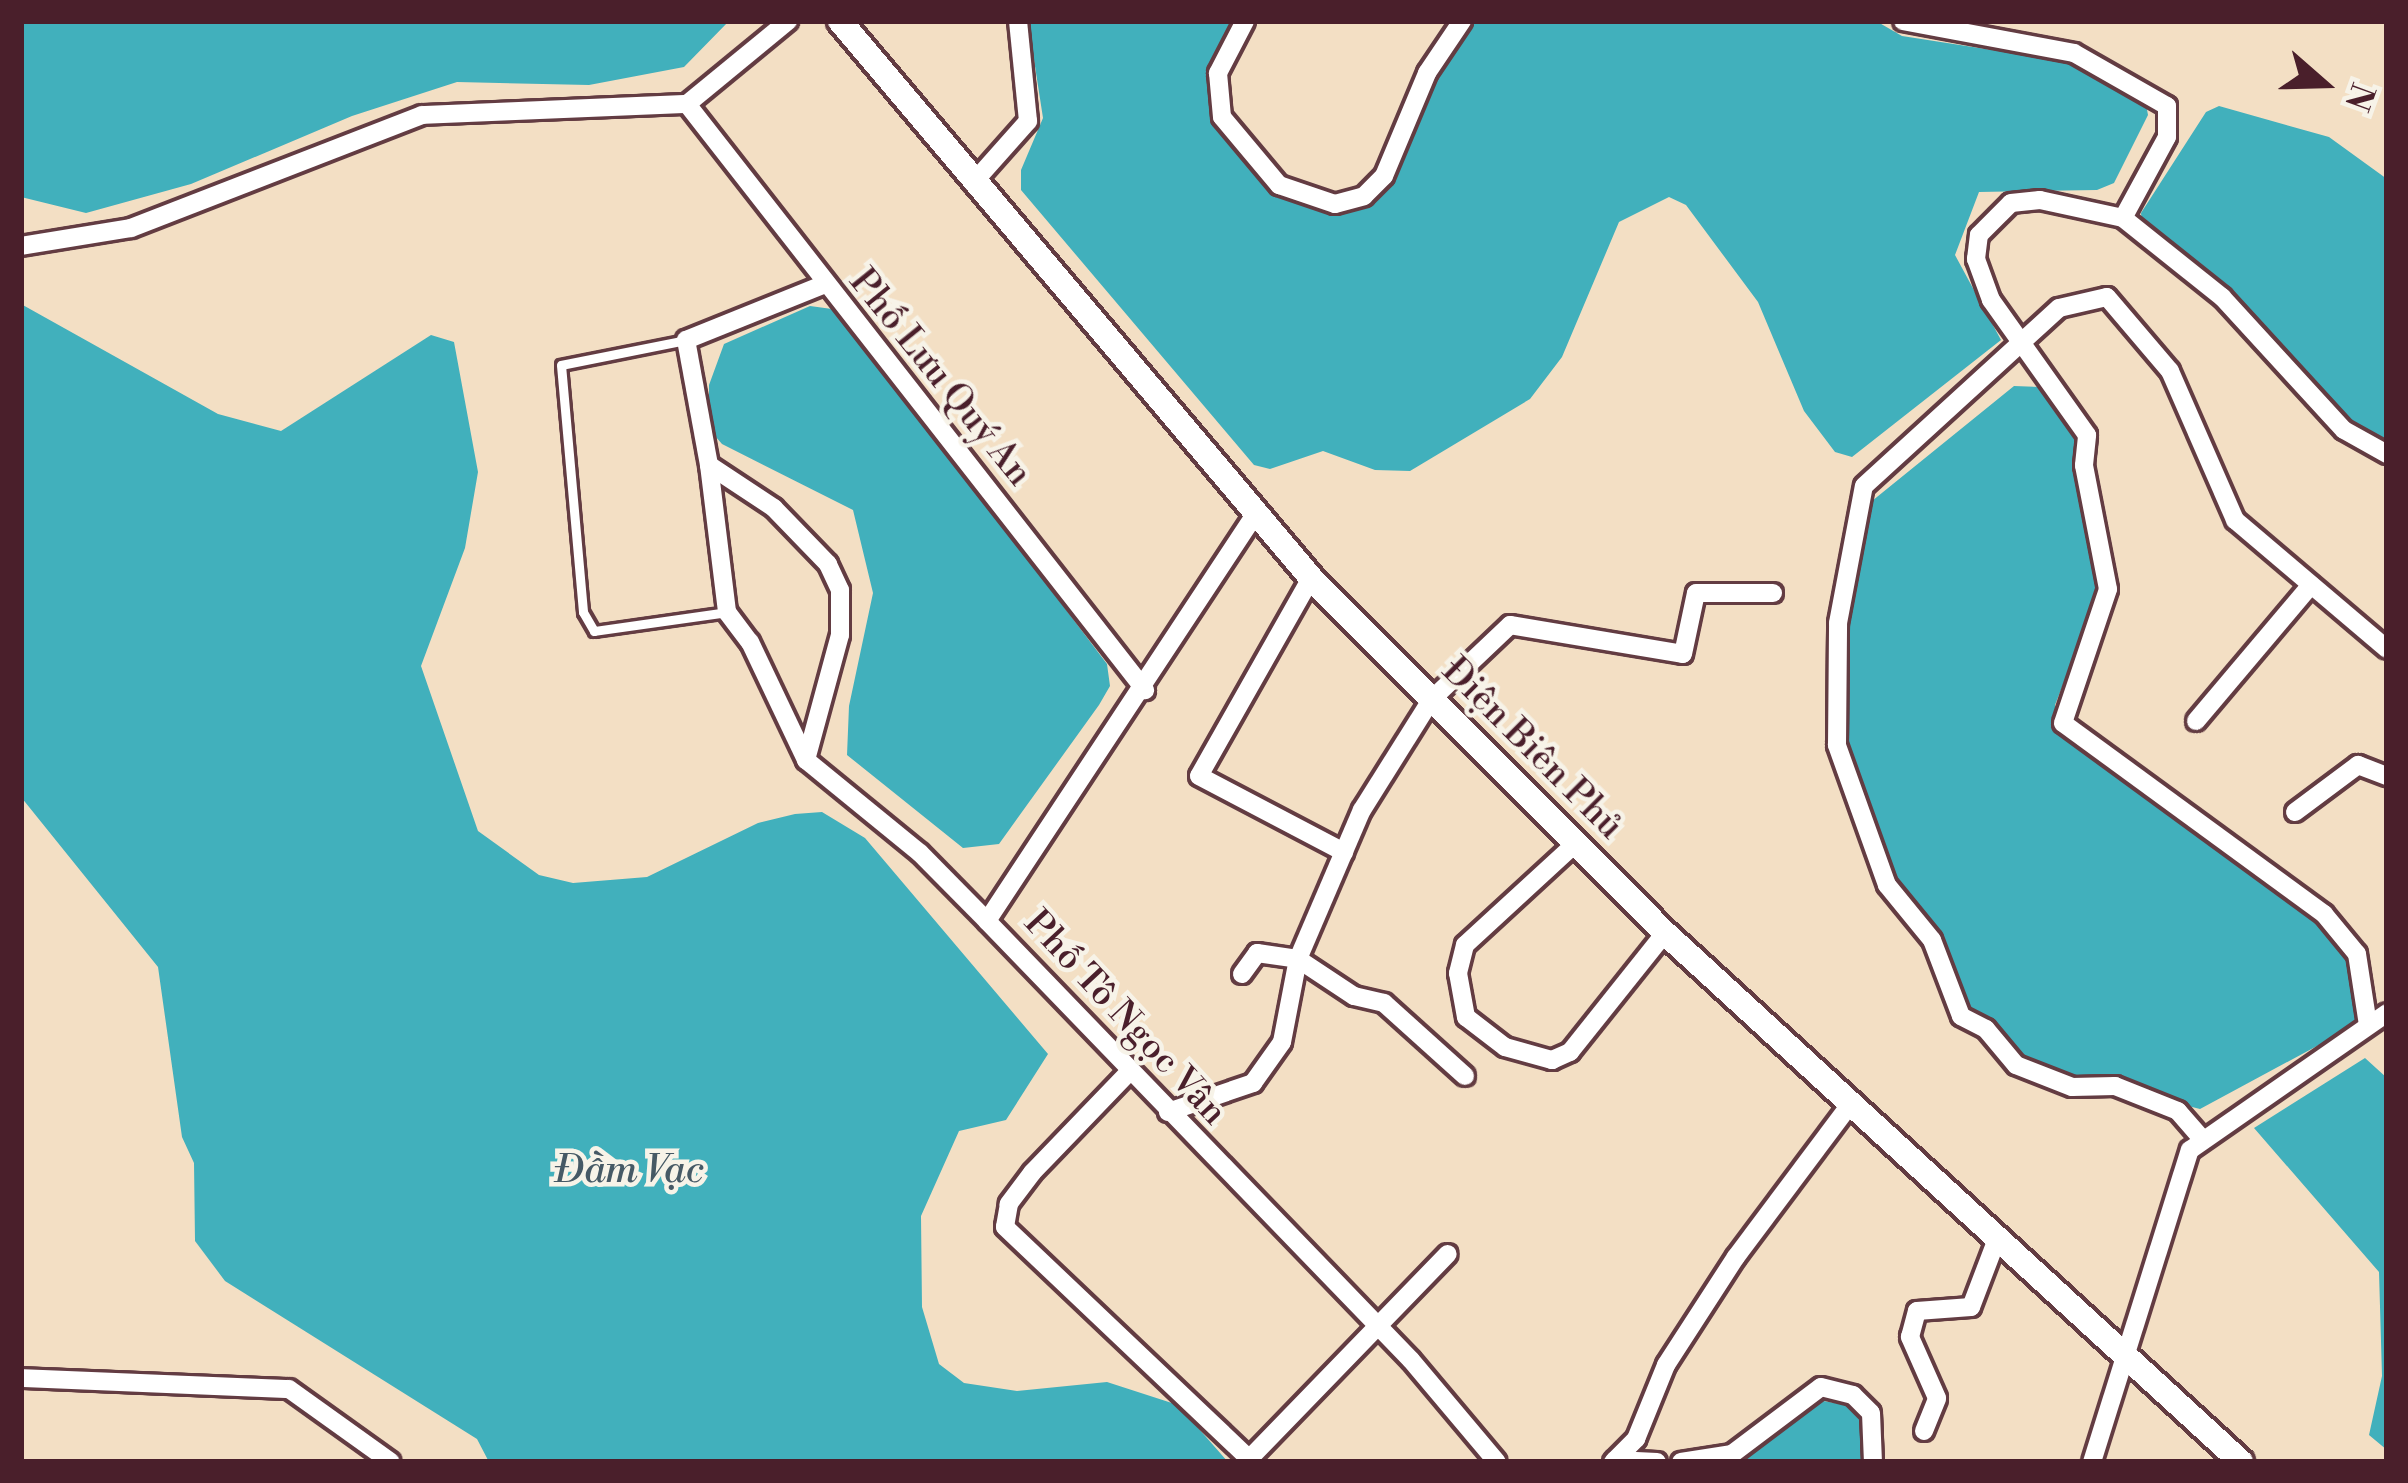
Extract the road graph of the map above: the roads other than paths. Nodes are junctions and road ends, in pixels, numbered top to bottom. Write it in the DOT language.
graph roads {
  1 [pos="788,21"];
  2 [pos="840,21"];
  3 [pos="1018,21"];
  4 [pos="1245,21"];
  5 [pos="1462,21"];
  6 [pos="1903,21"];
  7 [pos="687,104"];
  8 [pos="973,183"];
  9 [pos="2122,218"];
  10 [pos="21,246"];
  11 [pos="824,285"];
  12 [pos="686,340"];
  13 [pos="2021,344"];
  14 [pos="2387,454"];
  15 [pos="709,465"];
  16 [pos="1254,516"];
  17 [pos="1311,578"];
  18 [pos="2311,585"];
  19 [pos="1773,592"];
  20 [pos="727,612"];
  21 [pos="2387,649"];
  22 [pos="1145,690"];
  23 [pos="1431,700"];
  24 [pos="2196,721"];
  25 [pos="806,760"];
  26 [pos="2387,776"];
  27 [pos="2295,812"];
  28 [pos="1576,843"];
  29 [pos="1344,851"];
  30 [pos="987,921"];
  31 [pos="1665,933"];
  32 [pos="1298,959"];
  33 [pos="1242,974"];
  34 [pos="2387,1013"];
  35 [pos="2368,1025"];
  36 [pos="1130,1072"];
  37 [pos="1466,1076"];
  38 [pos="1852,1102"];
  39 [pos="1168,1112"];
  40 [pos="2203,1140"];
  41 [pos="1997,1239"];
  42 [pos="1448,1254"];
  43 [pos="1376,1328"];
  44 [pos="2124,1352"];
  45 [pos="21,1378"];
  46 [pos="1924,1431"];
  47 [pos="1252,1460"];
  48 [pos="1614,1461"];
  49 [pos="392,1462"];
  50 [pos="1497,1462"];
  51 [pos="1657,1462"];
  52 [pos="1682,1462"];
  53 [pos="1873,1462"];
  54 [pos="2092,1462"];
  55 [pos="2241,1462"];
  1 -- 7 [label="street"];
  2 -- 8 [label="street, Điện Biên Phủ"];
  3 -- 8 [label="street"];
  4 -- 5 [label="street"];
  6 -- 9 [label="street"];
  7 -- 10 [label="street"];
  7 -- 11 [label="street, Phố Lưu Quý An"];
  8 -- 16 [label="street, Điện Biên Phủ"];
  9 -- 13 [label="street"];
  9 -- 14 [label="street"];
  11 -- 12 [label="street"];
  11 -- 22 [label="street, Phố Lưu Quý An"];
  12 -- 15 [label="street"];
  12 -- 20 [label="lane"];
  13 -- 18 [label="street"];
  13 -- 35 [label="street"];
  13 -- 40 [label="street"];
  15 -- 20 [label="street"];
  15 -- 25 [label="street"];
  16 -- 17 [label="street, Điện Biên Phủ"];
  16 -- 22 [label="street, Phố Tô Ngọc Vân"];
  17 -- 23 [label="street, Điện Biên Phủ"];
  17 -- 29 [label="street"];
  18 -- 21 [label="street"];
  18 -- 24 [label="street"];
  19 -- 23 [label="street"];
  20 -- 25 [label="street"];
  22 -- 30 [label="street, Phố Tô Ngọc Vân"];
  23 -- 28 [label="street, Điện Biên Phủ"];
  23 -- 29 [label="street"];
  25 -- 30 [label="street"];
  26 -- 27 [label="street"];
  28 -- 31 [label="street, Điện Biên Phủ"];
  28 -- 31 [label="street"];
  29 -- 32 [label="street"];
  30 -- 36 [label="street, Phố Tô Ngọc Vân"];
  31 -- 38 [label="street, Điện Biên Phủ"];
  32 -- 33 [label="street"];
  32 -- 37 [label="street"];
  32 -- 39 [label="street"];
  34 -- 35 [label="street"];
  35 -- 40 [label="street"];
  36 -- 39 [label="street, Phố Tô Ngọc Vân"];
  36 -- 47 [label="street"];
  38 -- 41 [label="street, Điện Biên Phủ"];
  38 -- 48 [label="street"];
  39 -- 43 [label="street, Phố Tô Ngọc Vân"];
  40 -- 44 [label="street"];
  41 -- 44 [label="street, Điện Biên Phủ"];
  41 -- 46 [label="street"];
  42 -- 43 [label="street"];
  43 -- 47 [label="street"];
  43 -- 50 [label="street, Phố Tô Ngọc Vân"];
  44 -- 54 [label="street"];
  44 -- 55 [label="street, Điện Biên Phủ"];
  45 -- 49 [label="street"];
  48 -- 51 [label="street"];
  52 -- 53 [label="street"];
}
